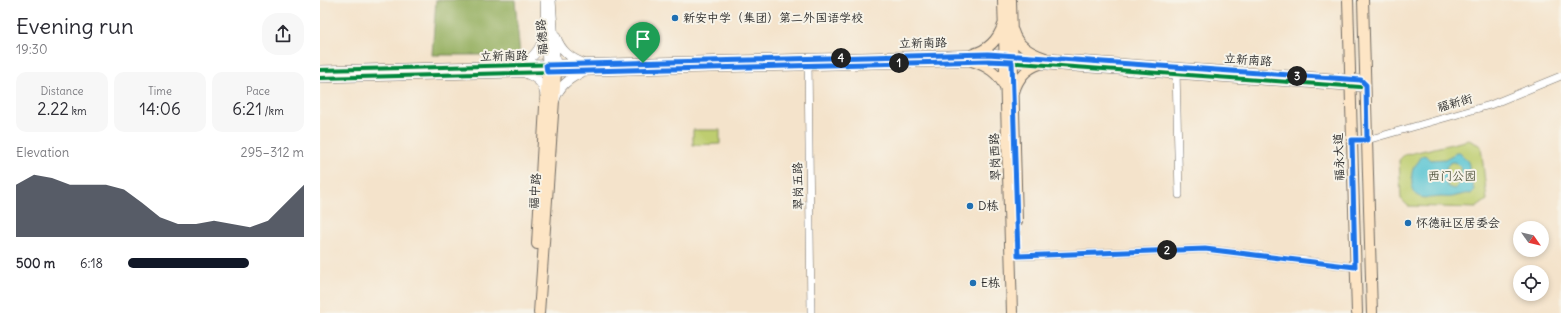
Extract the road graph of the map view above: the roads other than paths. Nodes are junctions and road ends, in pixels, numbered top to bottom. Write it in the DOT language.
graph roads {
  1 [pos="545,0"];
  2 [pos="551,0"];
  3 [pos="1003,0"];
  4 [pos="1011,0"];
  5 [pos="1348,0"];
  6 [pos="1363,0"];
  7 [pos="1008,24"];
  8 [pos="549,29"];
  9 [pos="973,58"];
  10 [pos="1009,58"];
  11 [pos="1042,61"];
  12 [pos="808,62"];
  13 [pos="511,66"];
  14 [pos="595,67"];
  15 [pos="551,68"];
  16 [pos="320,70"];
  17 [pos="1176,70"];
  18 [pos="522,73"];
  19 [pos="1561,76"];
  20 [pos="320,78"];
  21 [pos="1350,83"];
  22 [pos="1366,85"];
  23 [pos="1010,93"];
  24 [pos="545,95"];
  25 [pos="553,111"];
  26 [pos="1352,140"];
  27 [pos="1367,140"];
  28 [pos="1179,195"];
  29 [pos="1018,256"];
  30 [pos="1355,267"];
  31 [pos="532,313"];
  32 [pos="539,313"];
  33 [pos="810,313"];
  34 [pos="1012,313"];
  35 [pos="1019,313"];
  36 [pos="1356,313"];
  37 [pos="1372,313"];
  1 -- 8 [label="street, 福德路"];
  2 -- 8 [label="street, 福德路"];
  3 -- 7 [label="main road, 翠岗西路"];
  4 -- 7 [label="main road, 翠岗西路"];
  5 -- 21 [label="main road, 福永大道"];
  6 -- 22 [label="main road"];
  7 -- 9 [label="main road"];
  7 -- 10 [label="main road, 翠岗西路"];
  7 -- 11 [label="main road"];
  8 -- 13 [label="street"];
  8 -- 14 [label="street"];
  8 -- 15 [label="street, 福德路"];
  9 -- 10 [label="street, 立新南路"];
  9 -- 12 [label="street, 立新南路"];
  9 -- 23 [label="main road"];
  10 -- 11 [label="street, 立新南路"];
  10 -- 23 [label="main road, 翠岗西路"];
  11 -- 17 [label="street, 立新南路"];
  11 -- 23 [label="main road"];
  12 -- 14 [label="street, 立新南路"];
  12 -- 33 [label="street, 翠岗五路"];
  13 -- 15 [label="street, 立新南路"];
  13 -- 16 [label="street, 立新南路"];
  14 -- 15 [label="street, 立新南路"];
  14 -- 25 [label="street"];
  15 -- 18 [label="street, 立新南路"];
  15 -- 24 [label="main road, 福中路"];
  15 -- 25 [label="main road, 福中路"];
  17 -- 21 [label="street, 立新南路"];
  17 -- 28 [label="street"];
  18 -- 20 [label="street, 立新南路"];
  18 -- 24 [label="street"];
  19 -- 27 [label="street, 福新街"];
  21 -- 22 [label="street, 立新南路"];
  21 -- 26 [label="main road, 福永大道"];
  22 -- 27 [label="main road"];
  23 -- 29 [label="main road, 翠岗西路"];
  23 -- 34 [label="main road, 翠岗西路"];
  24 -- 31 [label="main road, 福中路"];
  25 -- 32 [label="main road, 福中路"];
  26 -- 27 [label="street, 福新街"];
  26 -- 30 [label="main road, 福永大道"];
  27 -- 37 [label="main road"];
  29 -- 30 [label="street"];
  29 -- 35 [label="main road, 翠岗西路"];
  30 -- 36 [label="main road, 福永大道"];
}
